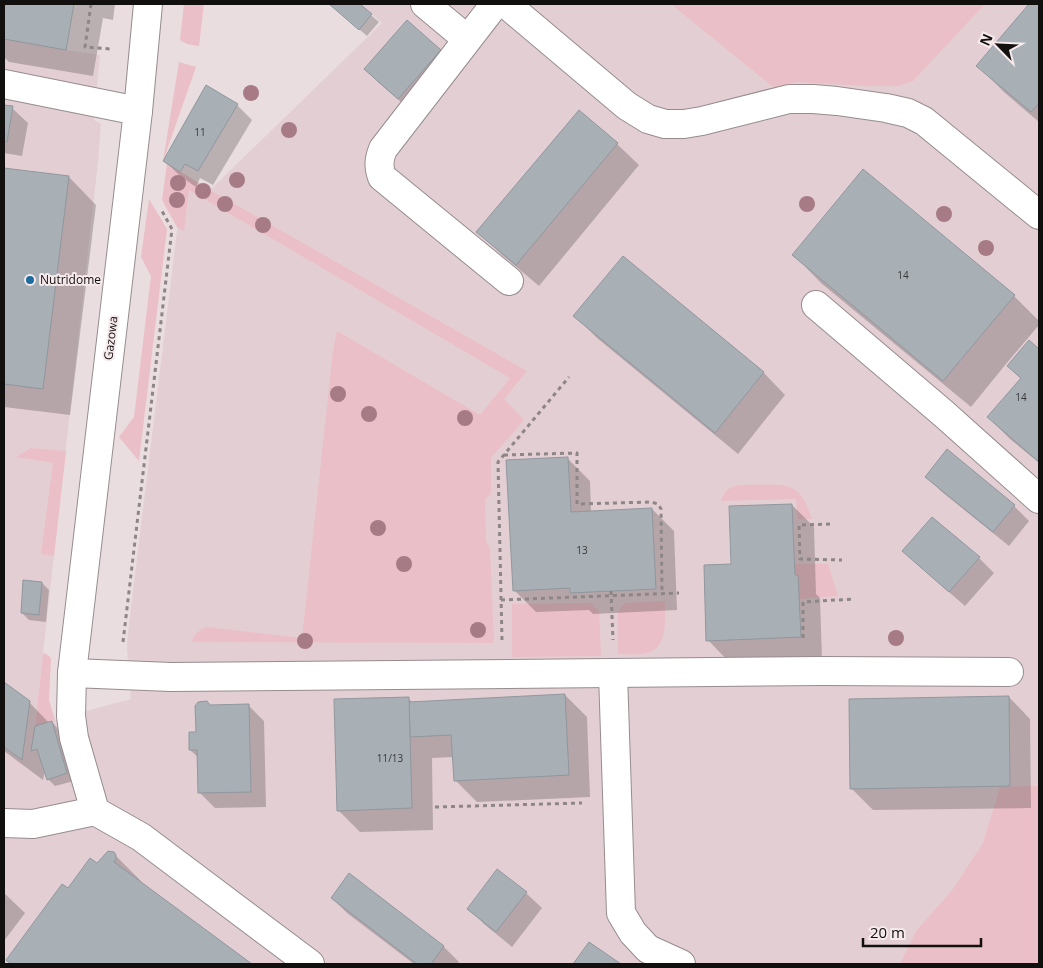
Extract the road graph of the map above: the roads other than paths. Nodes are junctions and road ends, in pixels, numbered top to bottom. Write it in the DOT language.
graph roads {
  1 [pos="148,4"];
  2 [pos="425,4"];
  3 [pos="494,4"];
  4 [pos="506,4"];
  5 [pos="467,39"];
  6 [pos="4,84"];
  7 [pos="138,111"];
  8 [pos="1039,215"];
  9 [pos="509,281"];
  10 [pos="816,305"];
  11 [pos="1039,499"];
  12 [pos="1009,672"];
  13 [pos="72,673"];
  14 [pos="614,674"];
  15 [pos="95,811"];
  16 [pos="4,823"];
  17 [pos="310,964"];
  18 [pos="682,964"];
  1 -- 7 [label="street, Gazowa"];
  2 -- 5 [label="street"];
  3 -- 5 [label="street"];
  4 -- 8 [label="street"];
  5 -- 9 [label="street"];
  6 -- 7 [label="street"];
  7 -- 13 [label="street, Gazowa"];
  10 -- 11 [label="street"];
  12 -- 14 [label="street"];
  13 -- 14 [label="street"];
  13 -- 15 [label="street, Gazowa"];
  14 -- 18 [label="street"];
  15 -- 16 [label="street"];
  15 -- 17 [label="street"];
}
